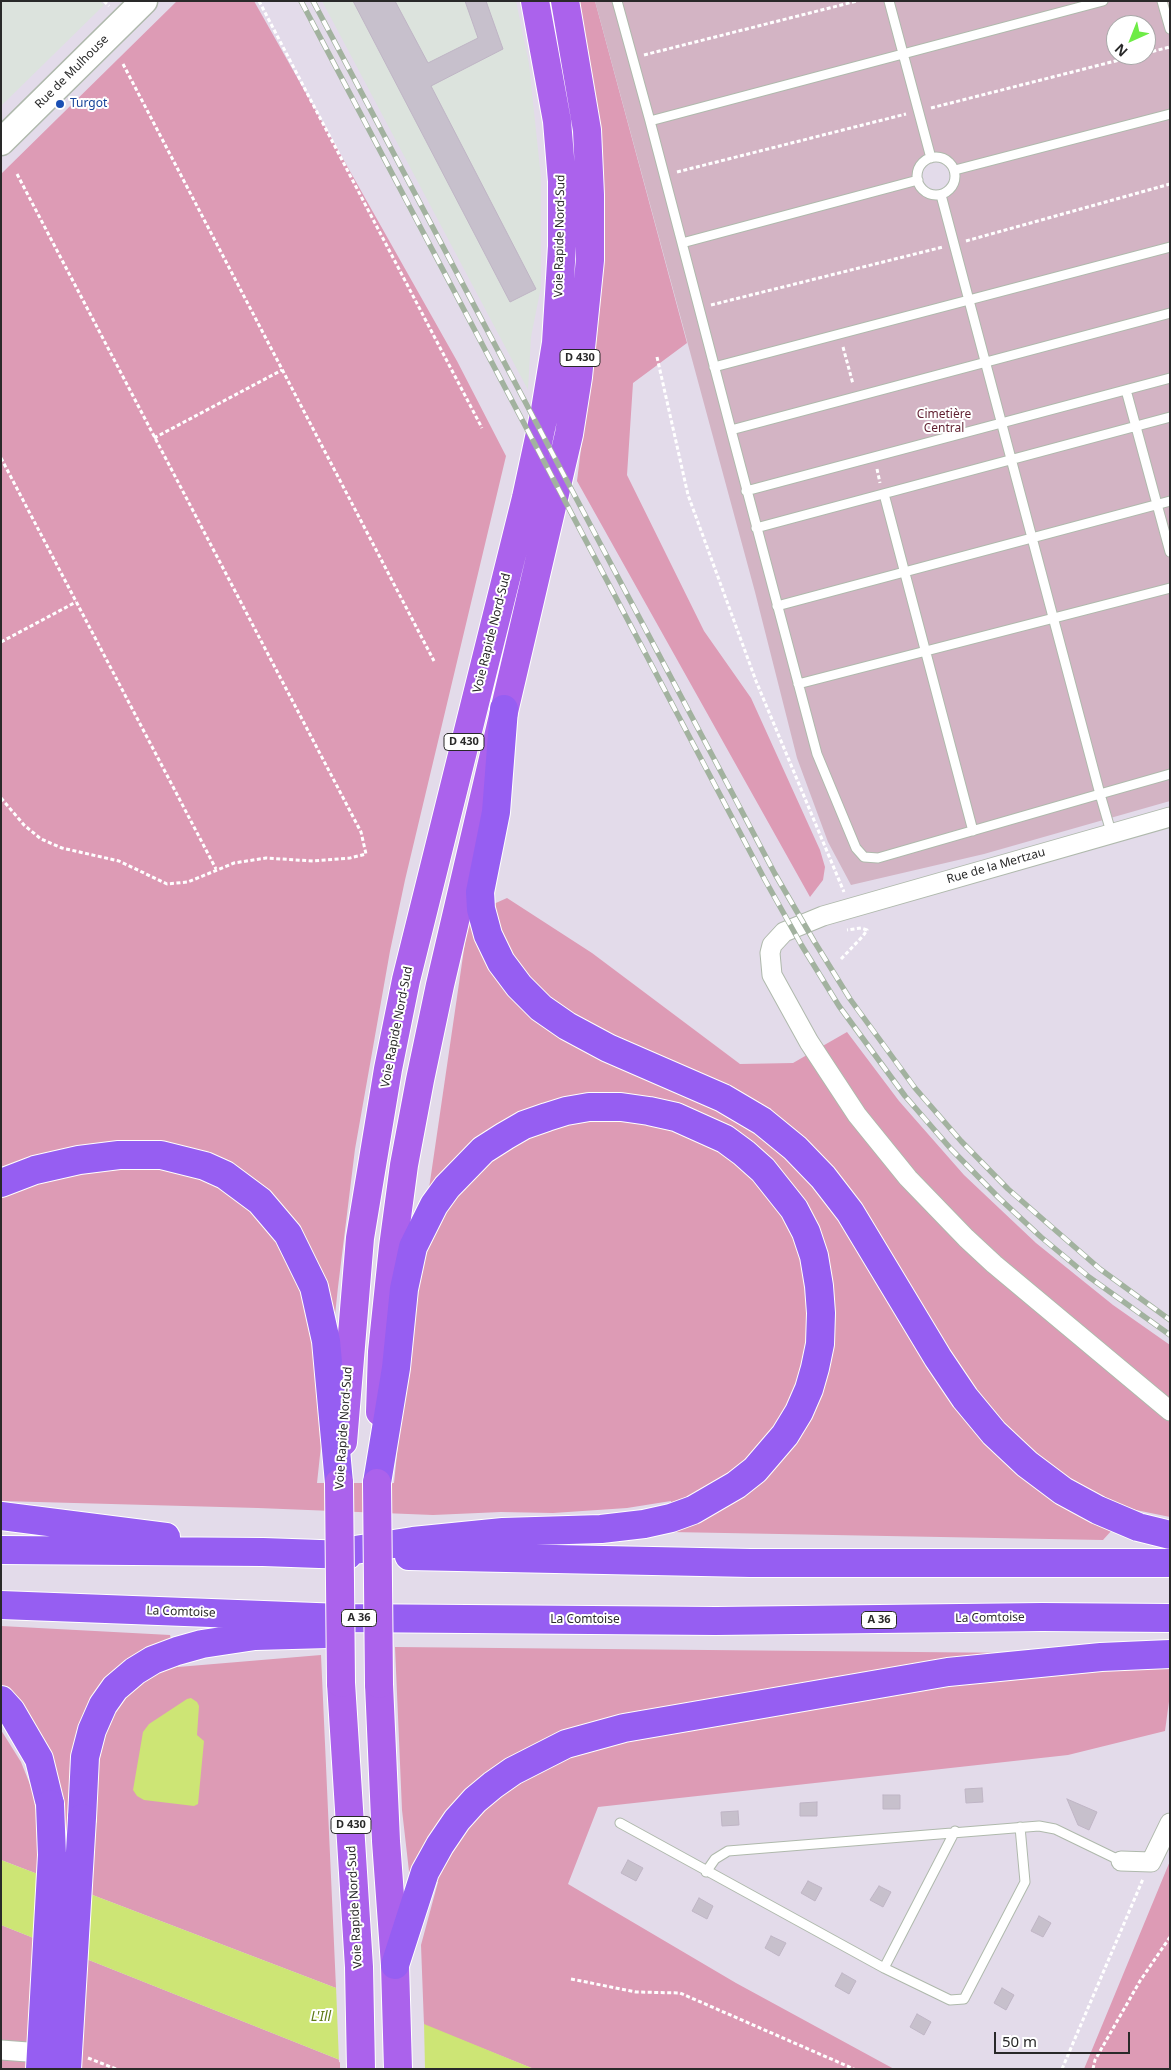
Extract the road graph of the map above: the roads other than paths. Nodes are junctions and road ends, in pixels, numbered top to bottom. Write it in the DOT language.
graph roads {
  1 [pos="144,1"];
  2 [pos="535,1"];
  3 [pos="565,1"];
  4 [pos="617,1"];
  5 [pos="889,1"];
  6 [pos="1103,1"];
  7 [pos="1162,1"];
  8 [pos="1170,29"];
  9 [pos="903,53"];
  10 [pos="1170,114"];
  11 [pos="650,121"];
  12 [pos="1,142"];
  13 [pos="931,158"];
  14 [pos="955,170"];
  15 [pos="918,180"];
  16 [pos="941,195"];
  17 [pos="682,243"];
  18 [pos="1170,247"];
  19 [pos="968,300"];
  20 [pos="1170,314"];
  21 [pos="985,363"];
  22 [pos="714,367"];
  23 [pos="1170,378"];
  24 [pos="1126,390"];
  25 [pos="1170,417"];
  26 [pos="1001,423"];
  27 [pos="1136,426"];
  28 [pos="731,430"];
  29 [pos="1010,460"];
  30 [pos="746,490"];
  31 [pos="884,494"];
  32 [pos="1170,502"];
  33 [pos="1157,505"];
  34 [pos="756,528"];
  35 [pos="1031,538"];
  36 [pos="1170,552"];
  37 [pos="904,572"];
  38 [pos="1170,588"];
  39 [pos="777,606"];
  40 [pos="1052,618"];
  41 [pos="925,652"];
  42 [pos="798,684"];
  43 [pos="504,708"];
  44 [pos="1170,774"];
  45 [pos="1100,794"];
  46 [pos="1170,817"];
  47 [pos="972,831"];
  48 [pos="1111,832"];
  49 [pos="1,1183"];
  50 [pos="1170,1411"];
  51 [pos="339,1483"];
  52 [pos="377,1483"];
  53 [pos="1,1516"];
  54 [pos="1170,1536"];
  55 [pos="1,1550"];
  56 [pos="263,1552"];
  57 [pos="329,1554"];
  58 [pos="1170,1564"];
  59 [pos="1,1606"];
  60 [pos="1170,1618"];
  61 [pos="716,1621"];
  62 [pos="1170,1654"];
  63 [pos="1,1700"];
  64 [pos="620,1823"];
  65 [pos="1170,1823"];
  66 [pos="1020,1827"];
  67 [pos="954,1831"];
  68 [pos="1121,1862"];
  69 [pos="706,1872"];
  70 [pos="884,1968"];
  71 [pos="395,1970"];
  72 [pos="1,2050"];
  73 [pos="40,2069"];
  74 [pos="67,2069"];
  75 [pos="76,2069"];
  76 [pos="360,2069"];
  77 [pos="398,2069"];
  1 -- 12 [label="main road, Rue de Mulhouse"];
  2 -- 51 [label="highway, Voie Rapide Nord-Sud / D 430"];
  3 -- 43 [label="highway, D 430"];
  4 -- 11 [label="lane"];
  5 -- 9 [label="lane"];
  6 -- 9 [label="lane"];
  7 -- 8 [label="lane"];
  9 -- 11 [label="lane"];
  9 -- 13 [label="lane"];
  10 -- 14 [label="lane"];
  11 -- 17 [label="lane"];
  13 -- 14 [label="lane"];
  13 -- 15 [label="lane"];
  14 -- 16 [label="lane"];
  15 -- 16 [label="lane"];
  15 -- 17 [label="lane"];
  16 -- 19 [label="lane"];
  17 -- 22 [label="lane"];
  18 -- 19 [label="lane"];
  19 -- 21 [label="lane"];
  19 -- 22 [label="lane"];
  20 -- 21 [label="lane"];
  21 -- 26 [label="lane"];
  21 -- 28 [label="lane"];
  22 -- 28 [label="lane"];
  23 -- 24 [label="lane"];
  24 -- 26 [label="lane"];
  24 -- 27 [label="lane"];
  25 -- 27 [label="lane"];
  26 -- 29 [label="lane"];
  26 -- 30 [label="lane"];
  27 -- 29 [label="lane"];
  27 -- 33 [label="lane"];
  28 -- 30 [label="lane"];
  29 -- 31 [label="lane"];
  29 -- 35 [label="lane"];
  30 -- 34 [label="lane"];
  31 -- 34 [label="lane"];
  31 -- 37 [label="lane"];
  32 -- 33 [label="lane"];
  33 -- 35 [label="lane"];
  33 -- 36 [label="lane"];
  34 -- 39 [label="lane"];
  35 -- 37 [label="lane"];
  35 -- 40 [label="lane"];
  37 -- 39 [label="lane"];
  37 -- 41 [label="lane"];
  38 -- 40 [label="lane"];
  39 -- 42 [label="lane"];
  40 -- 41 [label="lane"];
  40 -- 45 [label="lane"];
  41 -- 42 [label="lane"];
  41 -- 47 [label="lane"];
  42 -- 47 [label="lane"];
  43 -- 52 [label="highway, D 430"];
  43 -- 54 [label="highway"];
  44 -- 45 [label="lane"];
  45 -- 47 [label="lane"];
  45 -- 48 [label="lane"];
  46 -- 48 [label="street, Rue de la Mertzau"];
  48 -- 50 [label="street, Rue de la Mertzau"];
  49 -- 51 [label="highway"];
  51 -- 76 [label="highway, Voie Rapide Nord-Sud / D 430, bridge"];
  52 -- 57 [label="highway"];
  52 -- 71 [label="highway, D 430, bridge"];
  53 -- 56 [label="highway"];
  55 -- 56 [label="highway"];
  56 -- 57 [label="highway"];
  57 -- 58 [label="highway"];
  59 -- 61 [label="highway, La Comtoise / A 36"];
  60 -- 61 [label="highway, La Comtoise / A 36"];
  61 -- 74 [label="highway, bridge"];
  62 -- 71 [label="highway"];
  63 -- 73 [label="highway, bridge"];
  64 -- 69 [label="lane"];
  65 -- 68 [label="street"];
  66 -- 67 [label="lane"];
  66 -- 68 [label="lane"];
  66 -- 70 [label="lane"];
  67 -- 69 [label="lane"];
  67 -- 70 [label="lane"];
  69 -- 70 [label="lane"];
  71 -- 77 [label="highway, D 430"];
  72 -- 75 [label="street"];
}
